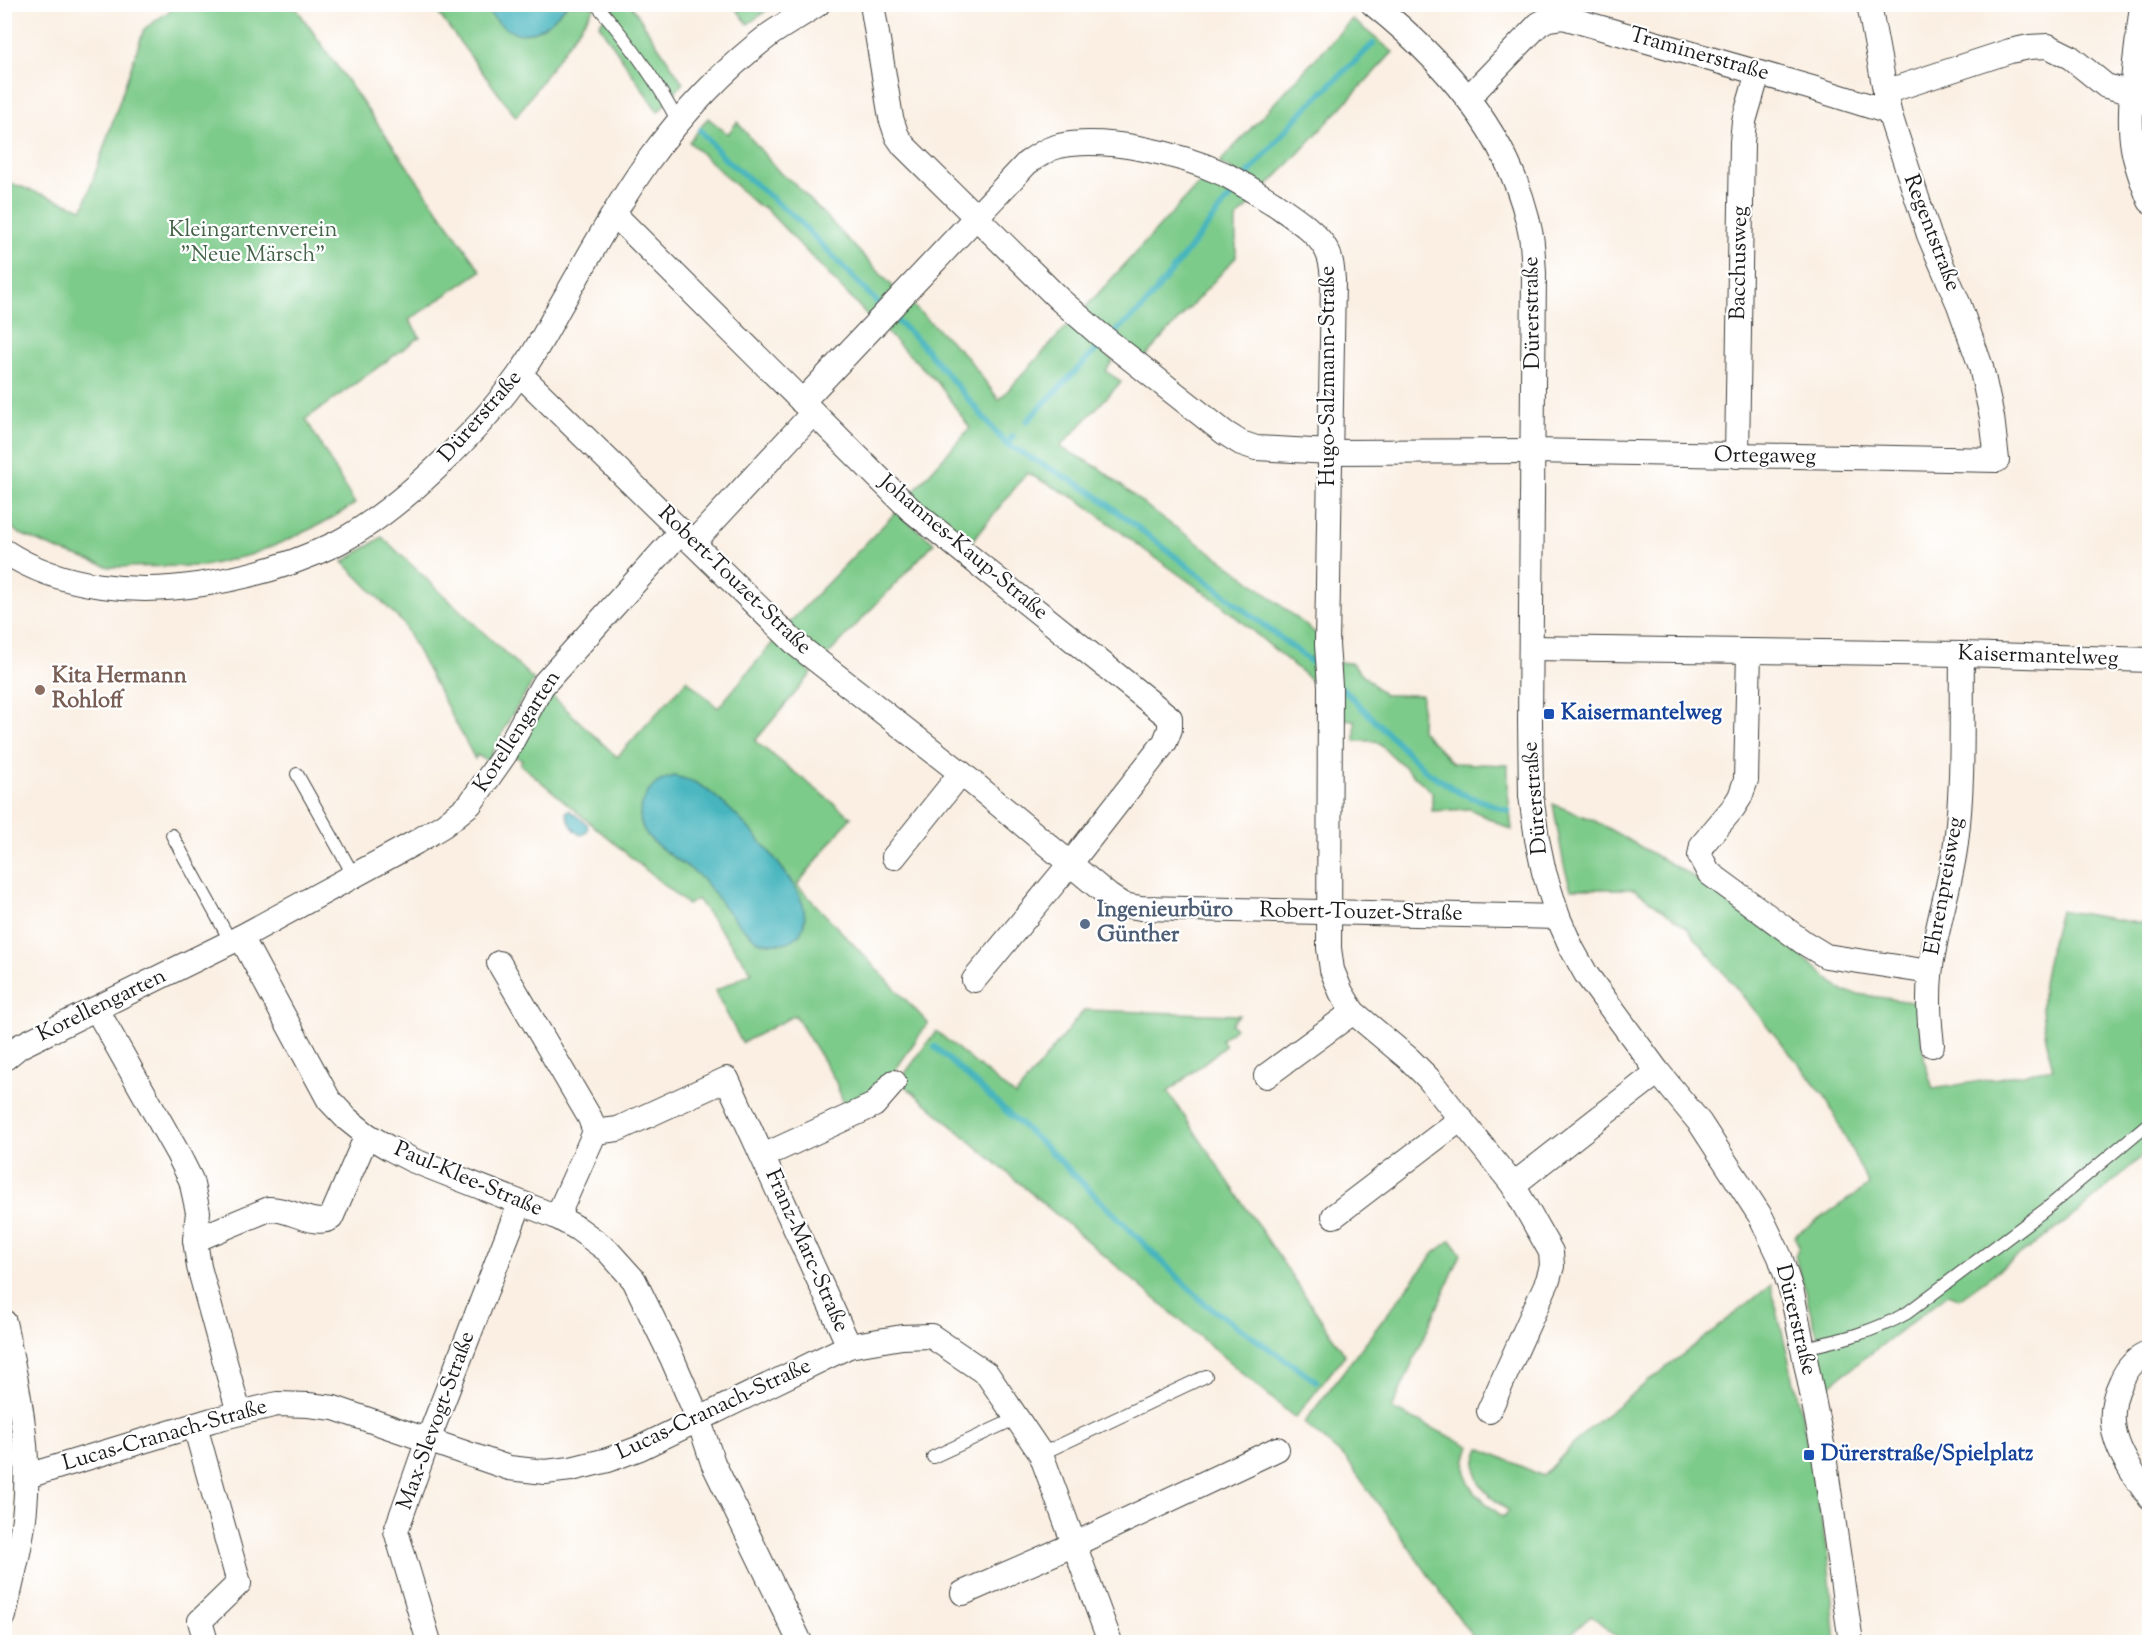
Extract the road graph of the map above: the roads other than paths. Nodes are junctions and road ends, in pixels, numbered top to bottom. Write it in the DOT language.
graph roads {
  1 [pos="596,4"];
  2 [pos="818,4"];
  3 [pos="872,4"];
  4 [pos="1373,4"];
  5 [pos="1869,4"];
  6 [pos="2142,4"];
  7 [pos="1758,73"];
  8 [pos="2133,93"];
  9 [pos="1468,98"];
  10 [pos="1887,102"];
  11 [pos="679,124"];
  12 [pos="2150,201"];
  13 [pos="614,214"];
  14 [pos="975,218"];
  15 [pos="520,374"];
  16 [pos="807,408"];
  17 [pos="1533,451"];
  18 [pos="1331,452"];
  19 [pos="1737,456"];
  20 [pos="1997,460"];
  21 [pos="687,537"];
  22 [pos="4,551"];
  23 [pos="1531,648"];
  24 [pos="1749,652"];
  25 [pos="1962,654"];
  26 [pos="2150,660"];
  27 [pos="961,773"];
  28 [pos="297,774"];
  29 [pos="172,835"];
  30 [pos="894,857"];
  31 [pos="1071,864"];
  32 [pos="354,876"];
  33 [pos="1330,913"];
  34 [pos="1558,916"];
  35 [pos="236,939"];
  36 [pos="499,963"];
  37 [pos="1930,972"];
  38 [pos="974,980"];
  39 [pos="97,1010"];
  40 [pos="1353,1012"];
  41 [pos="1932,1045"];
  42 [pos="6,1055"];
  43 [pos="1658,1072"];
  44 [pos="1266,1076"];
  45 [pos="894,1082"];
  46 [pos="1461,1119"];
  47 [pos="2150,1122"];
  48 [pos="595,1132"];
  49 [pos="367,1135"];
  50 [pos="763,1156"];
  51 [pos="1513,1185"];
  52 [pos="520,1203"];
  53 [pos="1334,1216"];
  54 [pos="557,1217"];
  55 [pos="195,1240"];
  56 [pos="4,1322"];
  57 [pos="849,1346"];
  58 [pos="1804,1348"];
  59 [pos="2150,1353"];
  60 [pos="1206,1377"];
  61 [pos="1489,1411"];
  62 [pos="239,1413"];
  63 [pos="698,1418"];
  64 [pos="1017,1418"];
  65 [pos="195,1426"];
  66 [pos="428,1440"];
  67 [pos="1277,1449"];
  68 [pos="1041,1454"];
  69 [pos="933,1457"];
  70 [pos="27,1476"];
  71 [pos="2150,1498"];
  72 [pos="1075,1544"];
  73 [pos="963,1593"];
  74 [pos="6,1601"];
  75 [pos="792,1640"];
  76 [pos="206,1642"];
  77 [pos="429,1642"];
  78 [pos="1110,1642"];
  79 [pos="1851,1642"];
  1 -- 11 [label="lane"];
  2 -- 11 [label="street, Dürerstraße"];
  3 -- 14 [label="street, Ortegaweg"];
  4 -- 9 [label="street, Dürerstraße"];
  5 -- 10 [label="street, Regentstraße"];
  6 -- 8 [label="street"];
  7 -- 9 [label="street, Traminerstraße"];
  7 -- 10 [label="street, Traminerstraße"];
  7 -- 19 [label="street, Bacchusweg"];
  8 -- 10 [label="street"];
  8 -- 12 [label="street"];
  9 -- 17 [label="street, Dürerstraße"];
  10 -- 20 [label="street, Regentstraße"];
  11 -- 13 [label="street, Dürerstraße"];
  13 -- 15 [label="street, Dürerstraße"];
  13 -- 16 [label="street, Johannes-Kaup-Straße"];
  14 -- 16 [label="street, Hugo-Salzmann-Straße"];
  14 -- 18 [label="street, Ortegaweg"];
  14 -- 18 [label="street, Hugo-Salzmann-Straße"];
  15 -- 21 [label="street, Robert-Touzet-Straße"];
  15 -- 22 [label="street, Dürerstraße"];
  16 -- 21 [label="street, Korellengarten"];
  16 -- 31 [label="street, Johannes-Kaup-Straße"];
  17 -- 18 [label="street, Ortegaweg"];
  17 -- 19 [label="street, Ortegaweg"];
  17 -- 23 [label="street, Dürerstraße"];
  18 -- 33 [label="street, Hugo-Salzmann-Straße"];
  19 -- 20 [label="street, Ortegaweg"];
  21 -- 27 [label="street, Robert-Touzet-Straße"];
  21 -- 32 [label="street, Korellengarten"];
  23 -- 24 [label="street, Kaisermantelweg"];
  23 -- 34 [label="street, Dürerstraße"];
  24 -- 25 [label="street, Kaisermantelweg"];
  24 -- 37 [label="street"];
  25 -- 26 [label="street, Kaisermantelweg"];
  25 -- 37 [label="street, Ehrenpreisweg"];
  27 -- 30 [label="street"];
  27 -- 31 [label="street, Robert-Touzet-Straße"];
  28 -- 32 [label="lane"];
  29 -- 35 [label="lane"];
  31 -- 33 [label="street, Robert-Touzet-Straße"];
  31 -- 38 [label="street"];
  32 -- 35 [label="street, Korellengarten"];
  33 -- 34 [label="street, Robert-Touzet-Straße"];
  33 -- 40 [label="street, Hugo-Salzmann-Straße"];
  34 -- 43 [label="street, Dürerstraße"];
  35 -- 39 [label="street, Korellengarten"];
  35 -- 49 [label="street, Paul-Klee-Straße"];
  36 -- 48 [label="street"];
  37 -- 41 [label="street, Ehrenpreisweg"];
  39 -- 42 [label="street, Korellengarten"];
  39 -- 55 [label="street"];
  40 -- 44 [label="street"];
  40 -- 46 [label="street"];
  43 -- 51 [label="street"];
  43 -- 58 [label="street, Dürerstraße"];
  45 -- 50 [label="street, Franz-Marc-Straße"];
  46 -- 51 [label="street"];
  46 -- 53 [label="street"];
  47 -- 58 [label="lane"];
  48 -- 50 [label="street, Franz-Marc-Straße"];
  48 -- 54 [label="street"];
  49 -- 52 [label="street, Paul-Klee-Straße"];
  49 -- 55 [label="street"];
  50 -- 57 [label="street, Franz-Marc-Straße"];
  51 -- 61 [label="street"];
  52 -- 54 [label="street, Paul-Klee-Straße"];
  52 -- 66 [label="street, Max-Slevogt-Straße"];
  54 -- 63 [label="street, Paul-Klee-Straße"];
  55 -- 62 [label="street"];
  56 -- 70 [label="street"];
  57 -- 63 [label="street, Lucas-Cranach-Straße"];
  57 -- 64 [label="street, Lucas-Cranach-Straße"];
  58 -- 79 [label="street, Dürerstraße"];
  59 -- 71 [label="street"];
  60 -- 68 [label="lane"];
  62 -- 65 [label="street, Lucas-Cranach-Straße"];
  62 -- 66 [label="street, Lucas-Cranach-Straße"];
  63 -- 66 [label="street, Lucas-Cranach-Straße"];
  63 -- 75 [label="street, Paul-Klee-Straße"];
  64 -- 68 [label="street, Lucas-Cranach-Straße"];
  64 -- 69 [label="lane"];
  65 -- 70 [label="street, Lucas-Cranach-Straße"];
  65 -- 76 [label="street"];
  66 -- 77 [label="street, Max-Slevogt-Straße"];
  67 -- 72 [label="street"];
  68 -- 72 [label="street, Lucas-Cranach-Straße"];
  70 -- 74 [label="street"];
  72 -- 73 [label="street"];
  72 -- 78 [label="street, Lucas-Cranach-Straße"];
}
